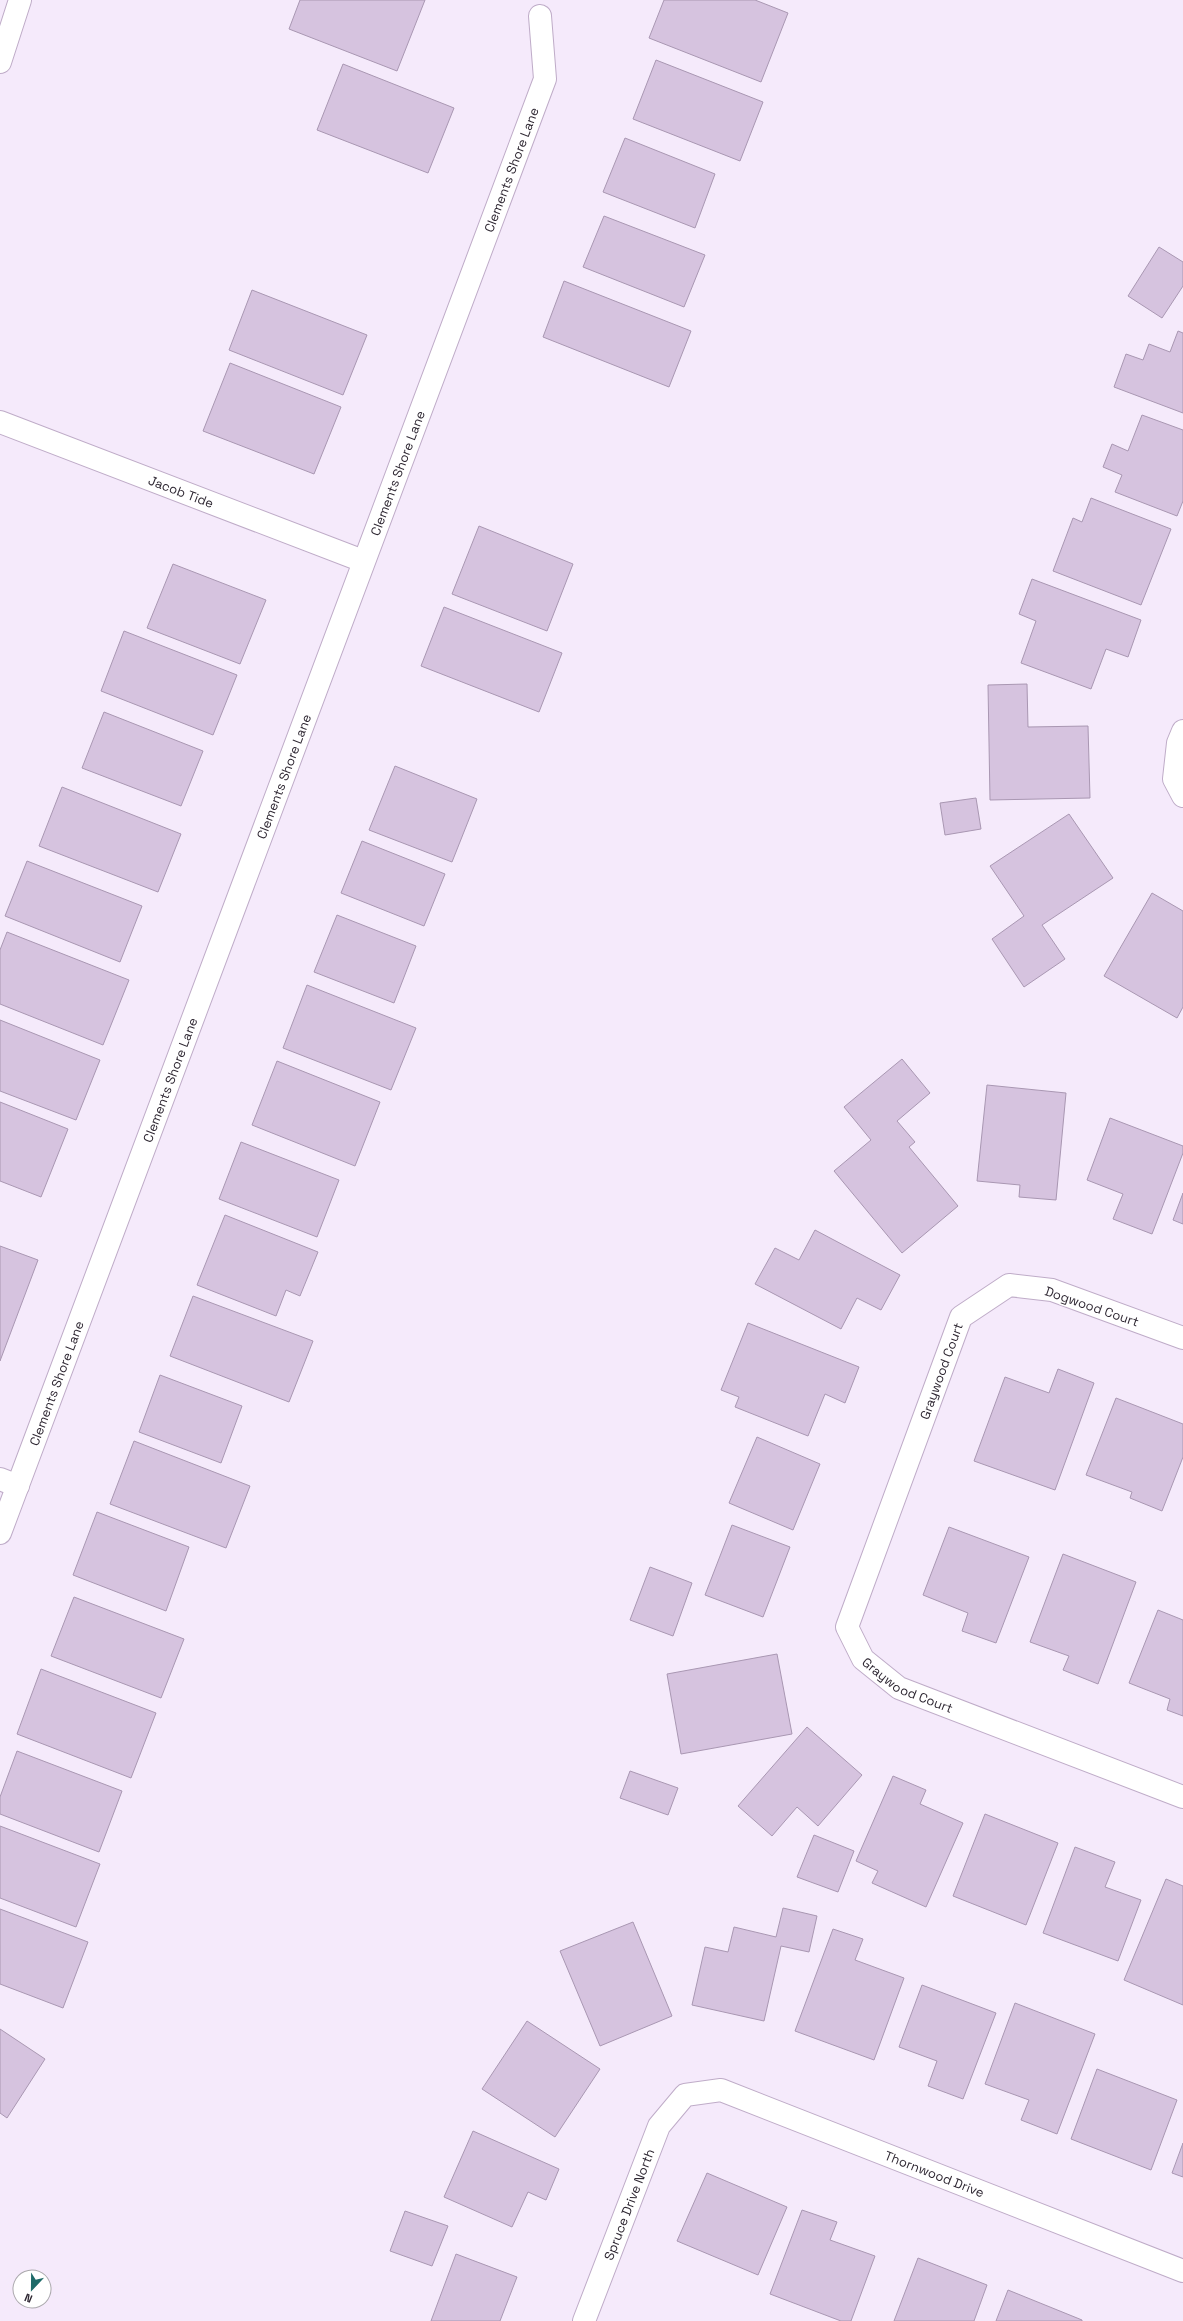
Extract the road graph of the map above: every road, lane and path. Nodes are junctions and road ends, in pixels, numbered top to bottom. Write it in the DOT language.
graph roads {
  1 [pos="20,0"];
  2 [pos="540,16"];
  3 [pos="0,62"];
  4 [pos="0,422"];
  5 [pos="363,561"];
  6 [pos="1183,731"];
  7 [pos="1183,796"];
  8 [pos="961,1317"];
  9 [pos="1183,1338"];
  10 [pos="9,1483"];
  11 [pos="0,1533"];
  12 [pos="1183,1797"];
  13 [pos="685,2095"];
  14 [pos="1183,2271"];
  15 [pos="584,2321"];
  1 -- 3 [label="street"];
  2 -- 5 [label="street, Clements Shore Lane"];
  4 -- 5 [label="street, Jacob Tide"];
  5 -- 10 [label="street, Clements Shore Lane"];
  6 -- 7 [label="street"];
  8 -- 9 [label="street, Dogwood Court"];
  8 -- 12 [label="street, Graywood Court"];
  10 -- 11 [label="street, Clements Shore Lane"];
  13 -- 14 [label="street, Thornwood Drive"];
  13 -- 15 [label="street, Spruce Drive North"];
}
